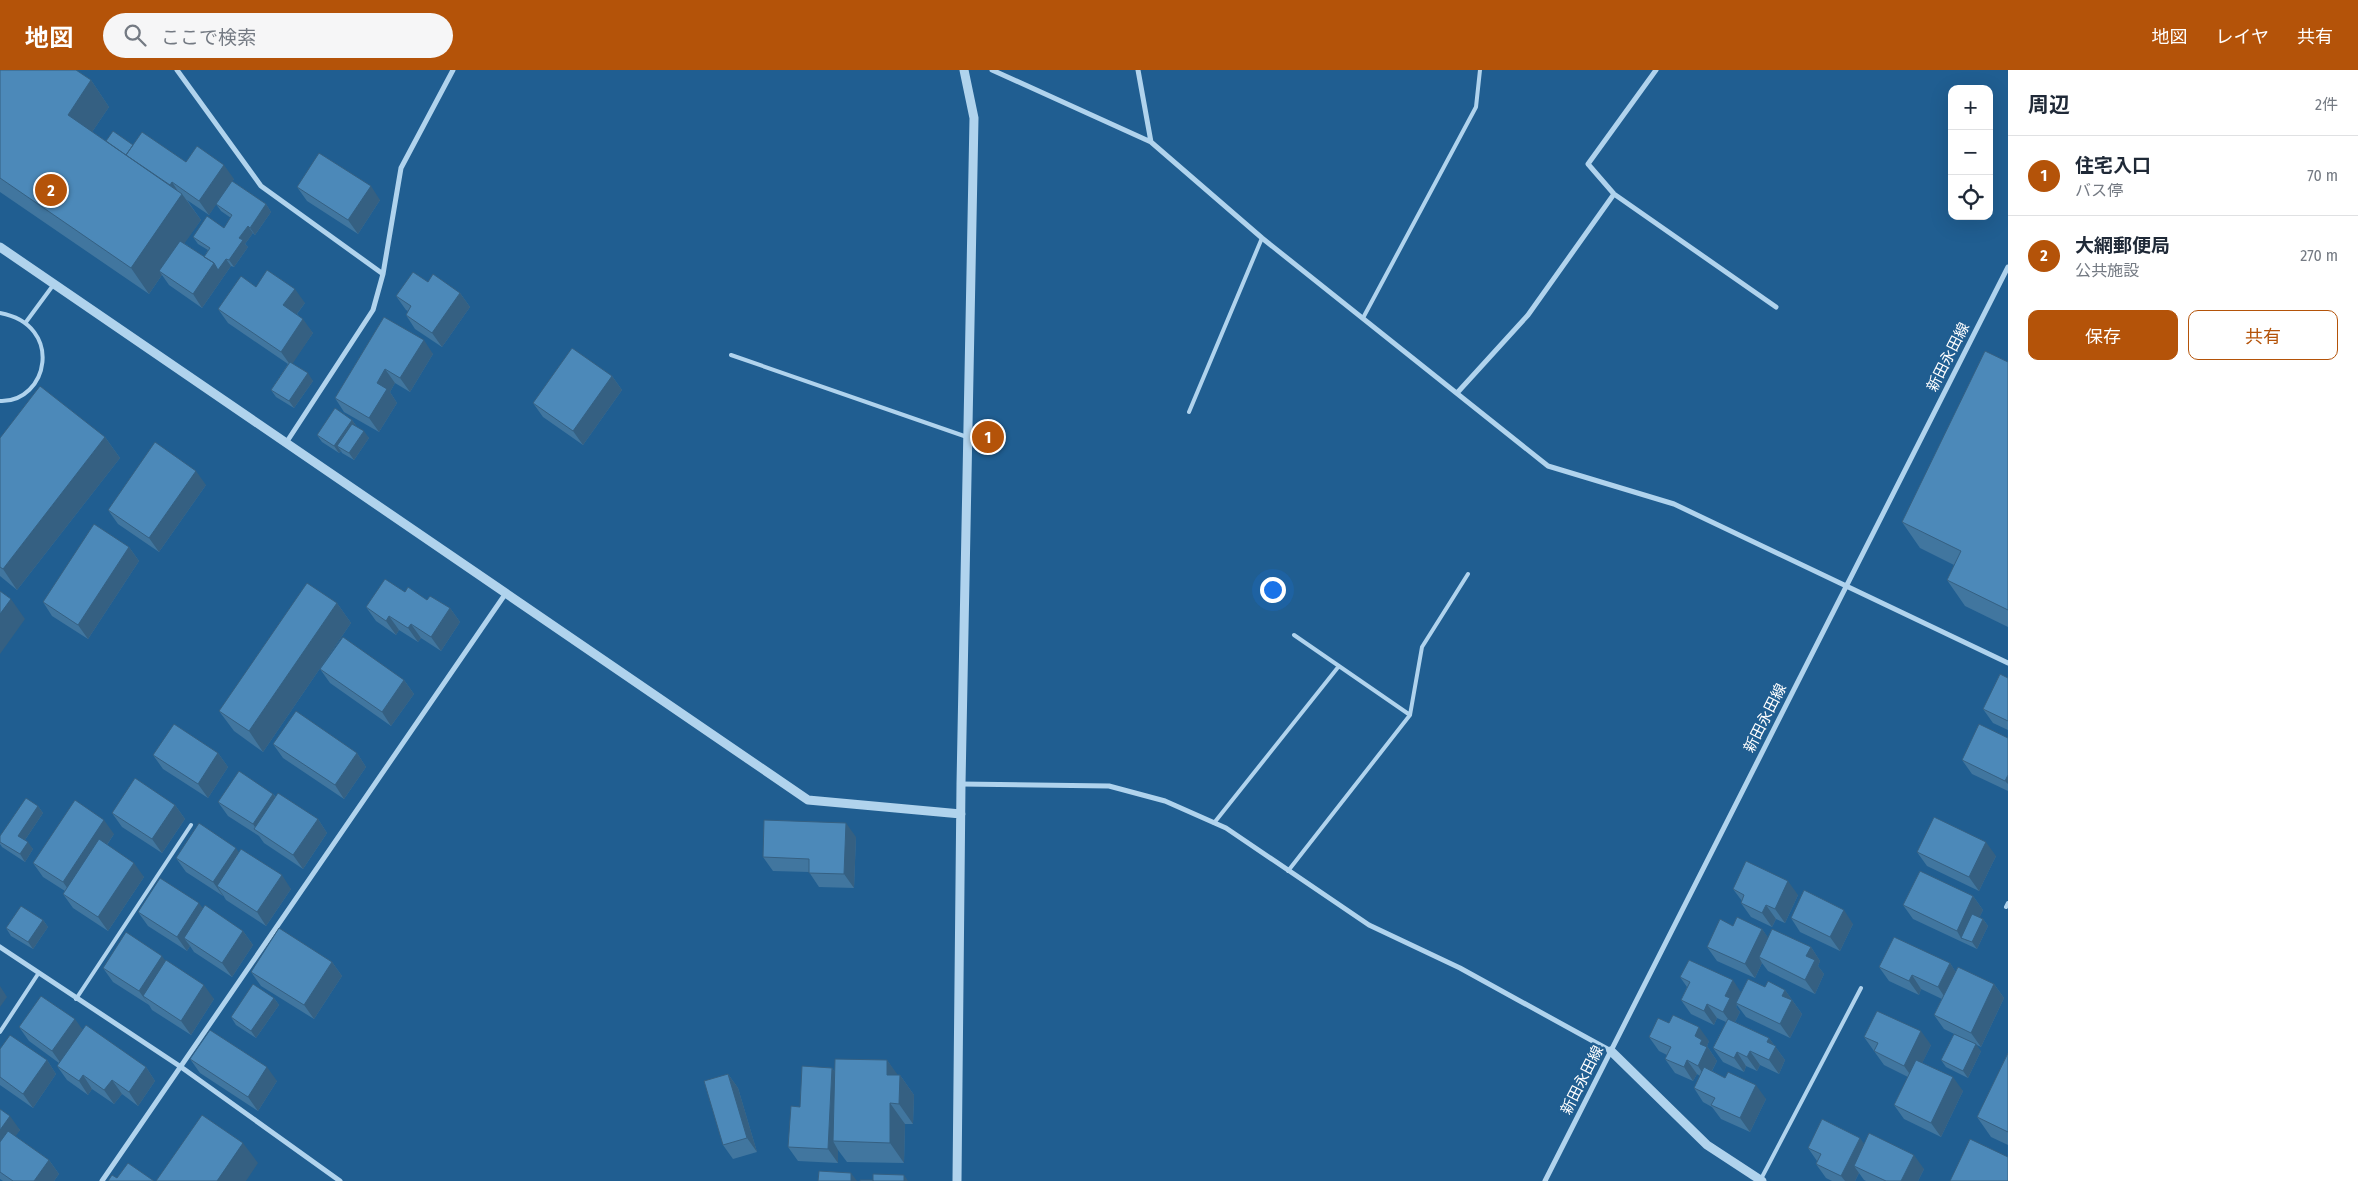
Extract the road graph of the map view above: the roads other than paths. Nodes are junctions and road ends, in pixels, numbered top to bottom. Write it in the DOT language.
graph roads {
  1 [pos="177,70"];
  2 [pos="453,70"];
  3 [pos="964,70"];
  4 [pos="992,70"];
  5 [pos="1138,70"];
  6 [pos="1480,70"];
  7 [pos="1656,70"];
  8 [pos="1151,142"];
  9 [pos="1614,194"];
  10 [pos="1262,238"];
  11 [pos="0,247"];
  12 [pos="2008,267"];
  13 [pos="383,274"];
  14 [pos="54,284"];
  15 [pos="1776,307"];
  16 [pos="0,313"];
  17 [pos="1363,318"];
  18 [pos="26,322"];
  19 [pos="731,355"];
  20 [pos="1457,393"];
  21 [pos="0,401"];
  22 [pos="1189,412"];
  23 [pos="968,437"];
  24 [pos="286,443"];
  25 [pos="1468,574"];
  26 [pos="1846,584"];
  27 [pos="506,593"];
  28 [pos="1294,635"];
  29 [pos="2008,663"];
  30 [pos="1339,666"];
  31 [pos="1410,715"];
  32 [pos="961,784"];
  33 [pos="961,814"];
  34 [pos="191,824"];
  35 [pos="1214,824"];
  36 [pos="1288,871"];
  37 [pos="0,947"];
  38 [pos="38,974"];
  39 [pos="1861,988"];
  40 [pos="76,999"];
  41 [pos="0,1032"];
  42 [pos="1610,1051"];
  43 [pos="181,1068"];
  44 [pos="102,1181"];
  45 [pos="340,1181"];
  46 [pos="958,1181"];
  47 [pos="1544,1181"];
  48 [pos="1761,1181"];
  1 -- 13 [label="street"];
  2 -- 13 [label="street"];
  3 -- 23 [label="street"];
  4 -- 8 [label="street"];
  5 -- 8 [label="street"];
  6 -- 17 [label="lane"];
  7 -- 9 [label="street"];
  8 -- 10 [label="street"];
  9 -- 15 [label="street"];
  9 -- 20 [label="street"];
  10 -- 17 [label="street"];
  10 -- 22 [label="lane"];
  11 -- 14 [label="street"];
  12 -- 26 [label="street, 新田永田線"];
  13 -- 24 [label="street"];
  14 -- 18 [label="lane"];
  14 -- 24 [label="street"];
  16 -- 18 [label="lane"];
  17 -- 20 [label="street"];
  18 -- 21 [label="lane"];
  19 -- 23 [label="lane"];
  20 -- 26 [label="street"];
  23 -- 32 [label="street"];
  24 -- 27 [label="street"];
  25 -- 31 [label="lane"];
  26 -- 29 [label="street"];
  26 -- 42 [label="street, 新田永田線"];
  27 -- 33 [label="street"];
  27 -- 43 [label="street"];
  28 -- 30 [label="lane"];
  30 -- 31 [label="lane"];
  30 -- 35 [label="lane"];
  31 -- 36 [label="lane"];
  32 -- 33 [label="street"];
  32 -- 35 [label="street"];
  33 -- 46 [label="street"];
  34 -- 40 [label="lane"];
  35 -- 36 [label="street"];
  36 -- 42 [label="street"];
  37 -- 38 [label="street"];
  38 -- 40 [label="street"];
  38 -- 41 [label="lane"];
  39 -- 48 [label="lane"];
  40 -- 43 [label="street"];
  42 -- 47 [label="street, 新田永田線"];
  42 -- 48 [label="street"];
  43 -- 44 [label="street"];
  43 -- 45 [label="street"];
}
